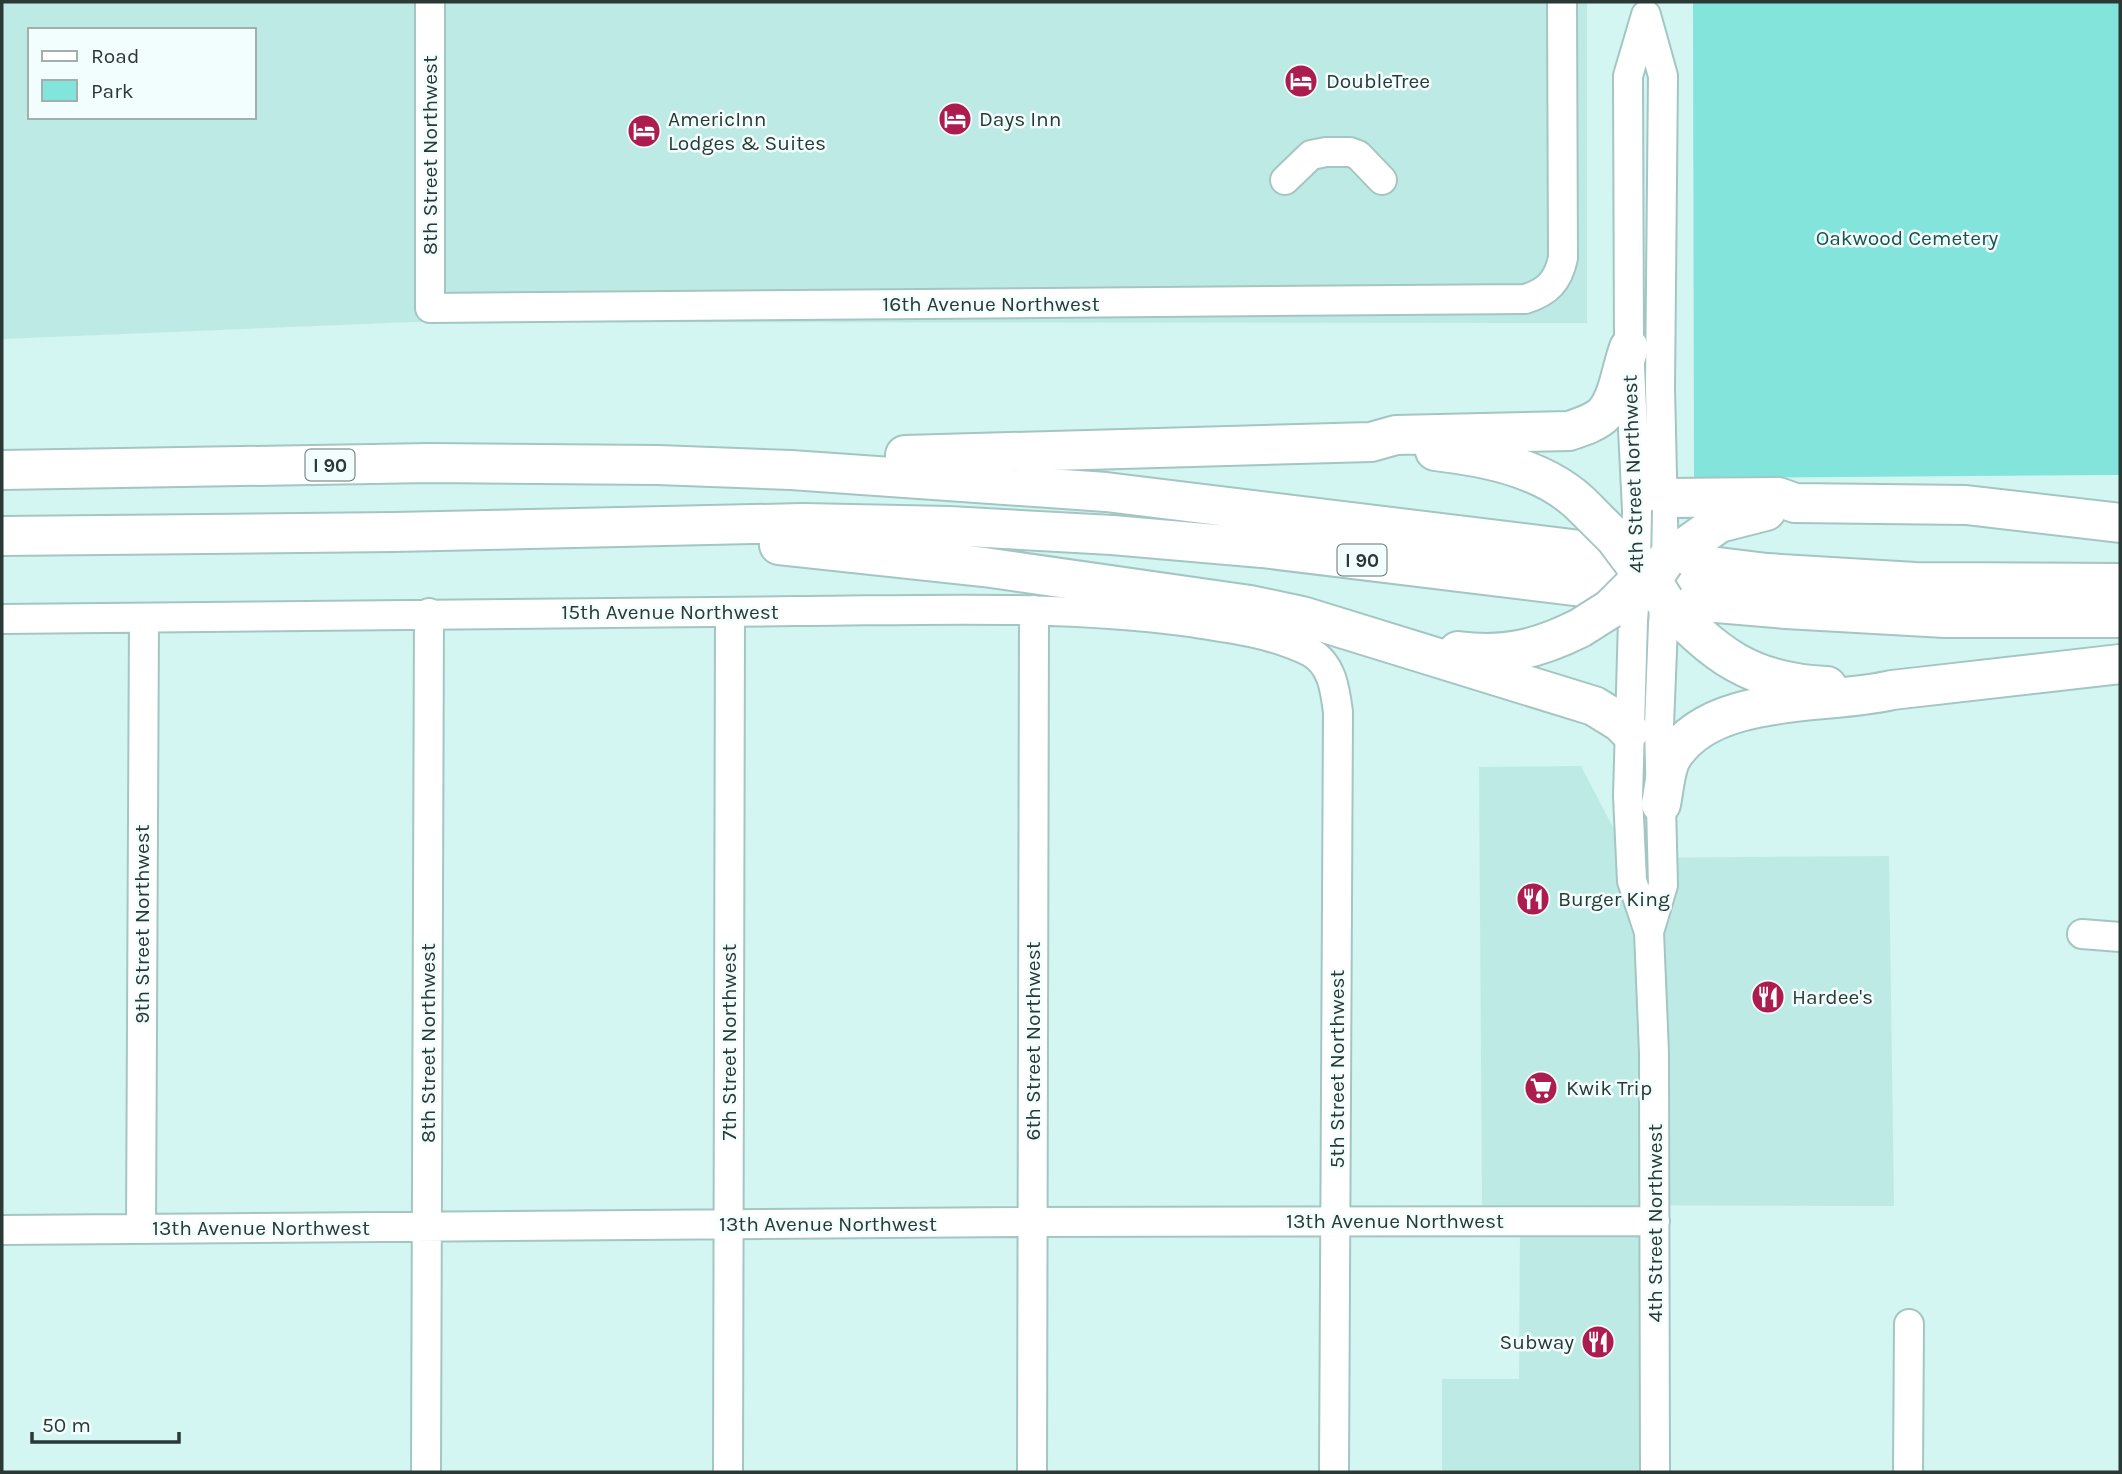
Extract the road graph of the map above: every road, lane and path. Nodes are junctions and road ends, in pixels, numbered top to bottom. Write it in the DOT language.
graph roads {
  1 [pos="429,2"];
  2 [pos="1562,2"];
  3 [pos="1647,8"];
  4 [pos="1285,180"];
  5 [pos="1382,180"];
  6 [pos="430,308"];
  7 [pos="1629,348"];
  8 [pos="1371,442"];
  9 [pos="659,465"];
  10 [pos="2,470"];
  11 [pos="1795,503"];
  12 [pos="2120,523"];
  13 [pos="603,528"];
  14 [pos="2,536"];
  15 [pos="1650,574"];
  16 [pos="2120,583"];
  17 [pos="1034,610"];
  18 [pos="730,612"];
  19 [pos="429,613"];
  20 [pos="144,618"];
  21 [pos="2120,618"];
  22 [pos="2,620"];
  23 [pos="1361,634"];
  24 [pos="2120,664"];
  25 [pos="1327,667"];
  26 [pos="1892,690"];
  27 [pos="1629,731"];
  28 [pos="1661,804"];
  29 [pos="1649,932"];
  30 [pos="2082,934"];
  31 [pos="2120,937"];
  32 [pos="1336,1221"];
  33 [pos="1655,1221"];
  34 [pos="1032,1222"];
  35 [pos="729,1225"];
  36 [pos="427,1227"];
  37 [pos="141,1229"];
  38 [pos="2,1230"];
  39 [pos="1909,1324"];
  40 [pos="426,1472"];
  41 [pos="728,1472"];
  42 [pos="1032,1472"];
  43 [pos="1334,1472"];
  44 [pos="1655,1472"];
  45 [pos="1908,1472"];
  1 -- 6 [label="street, 8th Street Northwest"];
  2 -- 6 [label="street, 16th Avenue Northwest"];
  3 -- 7 [label="street, 4th Street Northwest"];
  3 -- 15 [label="street, 4th Street Northwest"];
  4 -- 5 [label="street"];
  7 -- 8 [label="highway"];
  7 -- 15 [label="street, 4th Street Northwest"];
  8 -- 9 [label="highway"];
  8 -- 15 [label="highway, bridge"];
  9 -- 10 [label="highway, I 90"];
  9 -- 16 [label="highway, I 90"];
  11 -- 12 [label="highway"];
  11 -- 15 [label="highway"];
  11 -- 15 [label="highway"];
  13 -- 14 [label="highway, I 90"];
  13 -- 21 [label="highway, I 90"];
  13 -- 23 [label="highway"];
  15 -- 23 [label="highway, bridge"];
  15 -- 26 [label="highway"];
  15 -- 27 [label="street, 4th Street Northwest"];
  15 -- 28 [label="street, 4th Street Northwest"];
  17 -- 18 [label="street, 15th Avenue Northwest"];
  17 -- 25 [label="street, 15th Avenue Northwest"];
  17 -- 34 [label="street, 6th Street Northwest"];
  18 -- 19 [label="street, 15th Avenue Northwest"];
  18 -- 35 [label="street, 7th Street Northwest"];
  19 -- 20 [label="street, 15th Avenue Northwest"];
  19 -- 36 [label="street, 8th Street Northwest"];
  20 -- 22 [label="street, 15th Avenue Northwest"];
  20 -- 37 [label="street, 9th Street Northwest"];
  23 -- 27 [label="highway"];
  24 -- 26 [label="highway"];
  25 -- 32 [label="street, 5th Street Northwest"];
  26 -- 28 [label="highway"];
  27 -- 29 [label="street, 4th Street Northwest"];
  28 -- 29 [label="street, 4th Street Northwest"];
  29 -- 33 [label="street, 4th Street Northwest"];
  30 -- 31 [label="street"];
  32 -- 33 [label="street, 13th Avenue Northwest"];
  32 -- 34 [label="street, 13th Avenue Northwest"];
  32 -- 43 [label="street, 5th Street Northwest"];
  33 -- 44 [label="street, 4th Street Northwest"];
  34 -- 35 [label="street, 13th Avenue Northwest"];
  34 -- 42 [label="street, 6th Street Northwest"];
  35 -- 36 [label="street, 13th Avenue Northwest"];
  35 -- 41 [label="street, 7th Street Northwest"];
  36 -- 37 [label="street, 13th Avenue Northwest"];
  36 -- 40 [label="street, 8th Street Northwest"];
  37 -- 38 [label="street, 13th Avenue Northwest"];
  39 -- 45 [label="street"];
}
